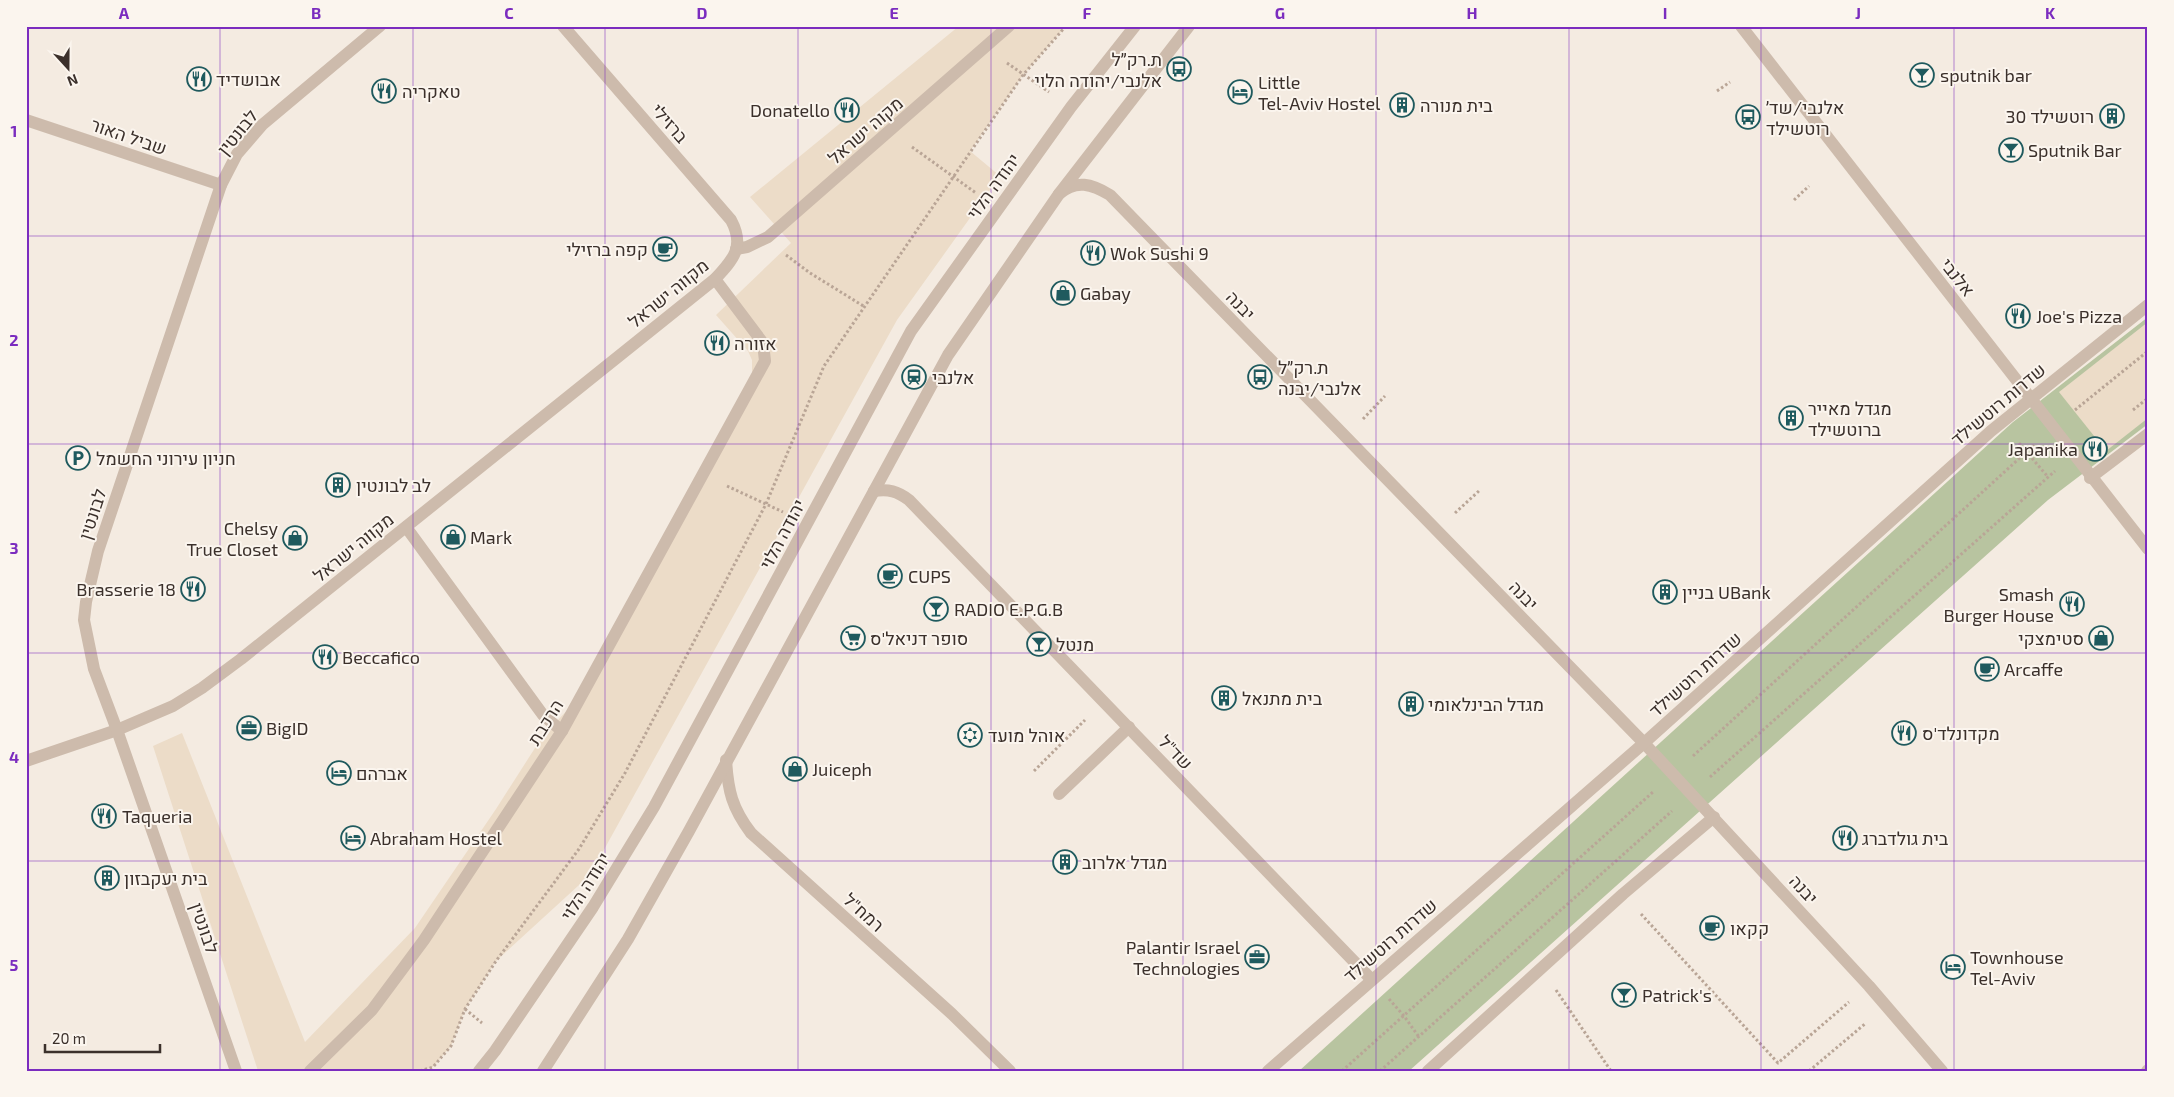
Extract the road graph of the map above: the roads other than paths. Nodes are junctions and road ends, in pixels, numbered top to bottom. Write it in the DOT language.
graph roads {
  1 [pos="380,26"];
  2 [pos="563,26"];
  3 [pos="1009,26"];
  4 [pos="1135,26"];
  5 [pos="1189,26"];
  6 [pos="1741,26"];
  7 [pos="26,120"];
  8 [pos="221,185"];
  9 [pos="1059,194"];
  10 [pos="736,250"];
  11 [pos="715,279"];
  12 [pos="2148,305"];
  13 [pos="2030,400"];
  14 [pos="2148,434"];
  15 [pos="2090,478"];
  16 [pos="874,491"];
  17 [pos="406,526"];
  18 [pos="2148,549"];
  19 [pos="1129,728"];
  20 [pos="117,730"];
  21 [pos="562,731"];
  22 [pos="1644,743"];
  23 [pos="726,760"];
  24 [pos="26,761"];
  25 [pos="1059,794"];
  26 [pos="1714,817"];
  27 [pos="1371,979"];
  28 [pos="236,1071"];
  29 [pos="310,1071"];
  30 [pos="479,1071"];
  31 [pos="543,1071"];
  32 [pos="1010,1071"];
  33 [pos="1268,1071"];
  34 [pos="1428,1071"];
  35 [pos="1942,1071"];
  1 -- 8 [label="street, לבונטין"];
  2 -- 10 [label="street, ברזילי"];
  3 -- 10 [label="street, מקוה ישראל"];
  4 -- 30 [label="street, יהודה הלוי"];
  5 -- 9 [label="street"];
  6 -- 13 [label="street, אלנבי"];
  7 -- 8 [label="street, שביל האור"];
  8 -- 20 [label="street, לבונטין"];
  9 -- 16 [label="street"];
  9 -- 22 [label="street, יבנה"];
  10 -- 11 [label="street, מקווה ישראל"];
  11 -- 17 [label="street, מקווה ישראל"];
  11 -- 21 [label="street, הרכבת"];
  12 -- 13 [label="street, שדרות רוטשילד"];
  13 -- 15 [label="street, אלנבי"];
  13 -- 22 [label="street, שדרות רוטשילד"];
  14 -- 15 [label="street"];
  15 -- 18 [label="street, אלנבי"];
  16 -- 19 [label="street, שד\"ל"];
  16 -- 23 [label="street"];
  17 -- 20 [label="street, מקווה ישראל"];
  17 -- 21 [label="street"];
  19 -- 25 [label="street"];
  19 -- 27 [label="street, שד\"ל"];
  20 -- 24 [label="street, מקווה ישראל"];
  20 -- 28 [label="street, לבונטין"];
  21 -- 29 [label="street, הרכבת"];
  22 -- 26 [label="street, יבנה"];
  22 -- 27 [label="street, שדרות רוטשילד"];
  23 -- 31 [label="street"];
  23 -- 32 [label="street, רמח\"ל"];
  26 -- 34 [label="street"];
  26 -- 35 [label="street, יבנה"];
  27 -- 33 [label="street, שדרות רוטשילד"];
}
